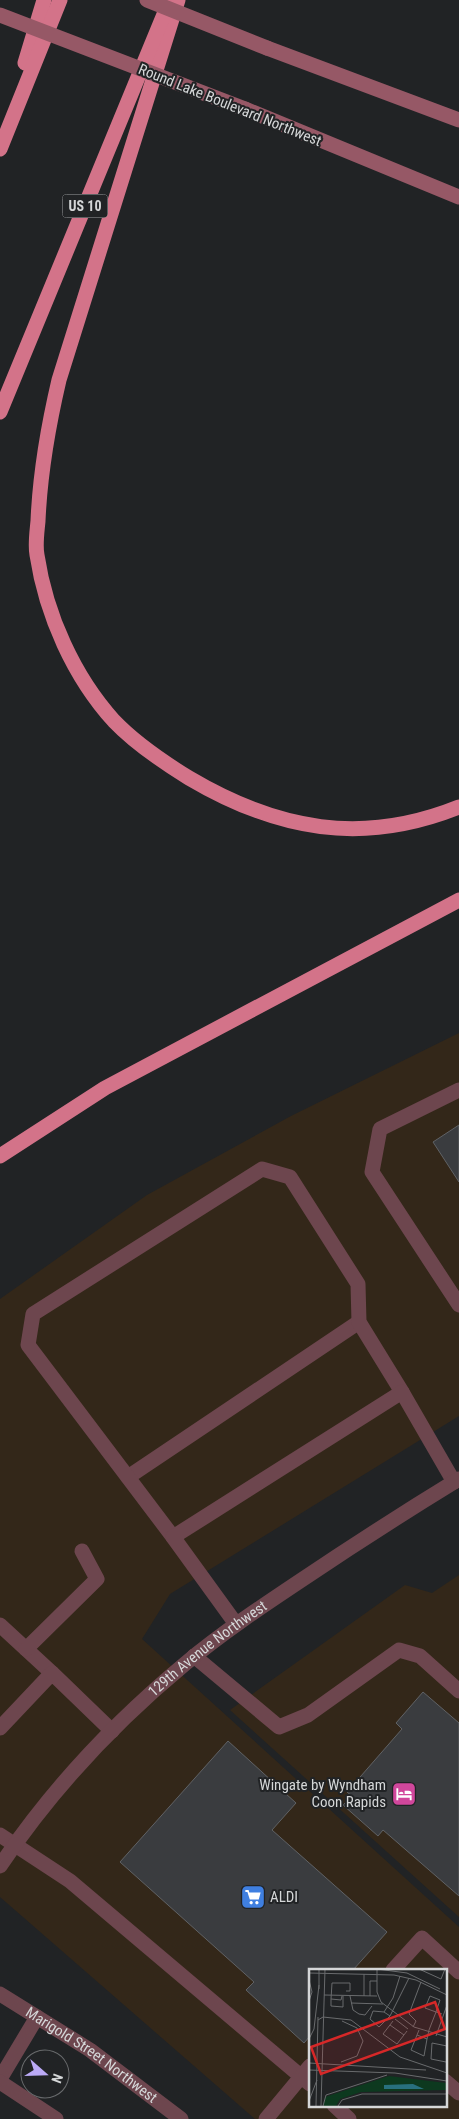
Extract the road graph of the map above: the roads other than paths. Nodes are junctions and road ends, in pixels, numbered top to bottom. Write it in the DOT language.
graph roads {
  1 [pos="44,0"];
  2 [pos="60,0"];
  3 [pos="147,0"];
  4 [pos="169,0"];
  5 [pos="178,0"];
  6 [pos="0,15"];
  7 [pos="459,120"];
  8 [pos="1,146"];
  9 [pos="459,197"];
  10 [pos="0,412"];
  11 [pos="459,806"];
  12 [pos="459,900"];
  13 [pos="459,1090"];
  14 [pos="0,1156"];
  15 [pos="459,1305"];
  16 [pos="359,1322"];
  17 [pos="402,1392"];
  18 [pos="128,1478"];
  19 [pos="457,1480"];
  20 [pos="173,1537"];
  21 [pos="82,1551"];
  22 [pos="236,1624"];
  23 [pos="0,1625"];
  24 [pos="26,1650"];
  25 [pos="194,1656"];
  26 [pos="52,1674"];
  27 [pos="459,1690"];
  28 [pos="0,1728"];
  29 [pos="112,1731"];
  30 [pos="0,1835"];
  31 [pos="13,1846"];
  32 [pos="0,1866"];
  33 [pos="395,1969"];
  34 [pos="459,1972"];
  35 [pos="0,1994"];
  36 [pos="37,2017"];
  37 [pos="307,2076"];
  38 [pos="0,2081"];
  39 [pos="446,2082"];
  40 [pos="459,2093"];
  41 [pos="335,2106"];
  42 [pos="56,2119"];
  43 [pos="181,2119"];
  44 [pos="266,2119"];
  45 [pos="349,2119"];
  1 -- 8 [label="highway"];
  2 -- 8 [label="highway"];
  3 -- 7 [label="main road, bridge"];
  4 -- 10 [label="highway, US 10"];
  5 -- 11 [label="highway"];
  6 -- 9 [label="main road, Round Lake Boulevard Northwest, bridge"];
  12 -- 14 [label="highway"];
  13 -- 15 [label="street"];
  16 -- 17 [label="street"];
  16 -- 18 [label="street"];
  16 -- 18 [label="street"];
  17 -- 19 [label="street"];
  17 -- 20 [label="street"];
  18 -- 20 [label="street"];
  19 -- 22 [label="street, 129th Avenue Northwest"];
  20 -- 22 [label="street"];
  21 -- 24 [label="street"];
  22 -- 25 [label="street, 129th Avenue Northwest"];
  23 -- 24 [label="street"];
  24 -- 26 [label="street"];
  25 -- 27 [label="street"];
  25 -- 29 [label="street, 129th Avenue Northwest"];
  26 -- 28 [label="street"];
  26 -- 29 [label="street"];
  29 -- 31 [label="street, 129th Avenue Northwest"];
  30 -- 31 [label="street"];
  31 -- 32 [label="street, 129th Avenue Northwest"];
  31 -- 37 [label="street"];
  33 -- 34 [label="street"];
  35 -- 36 [label="street, Marigold Street Northwest"];
  36 -- 38 [label="street"];
  36 -- 43 [label="street, Marigold Street Northwest"];
  37 -- 44 [label="street"];
  38 -- 42 [label="street"];
  39 -- 40 [label="street"];
  41 -- 45 [label="street"];
}
